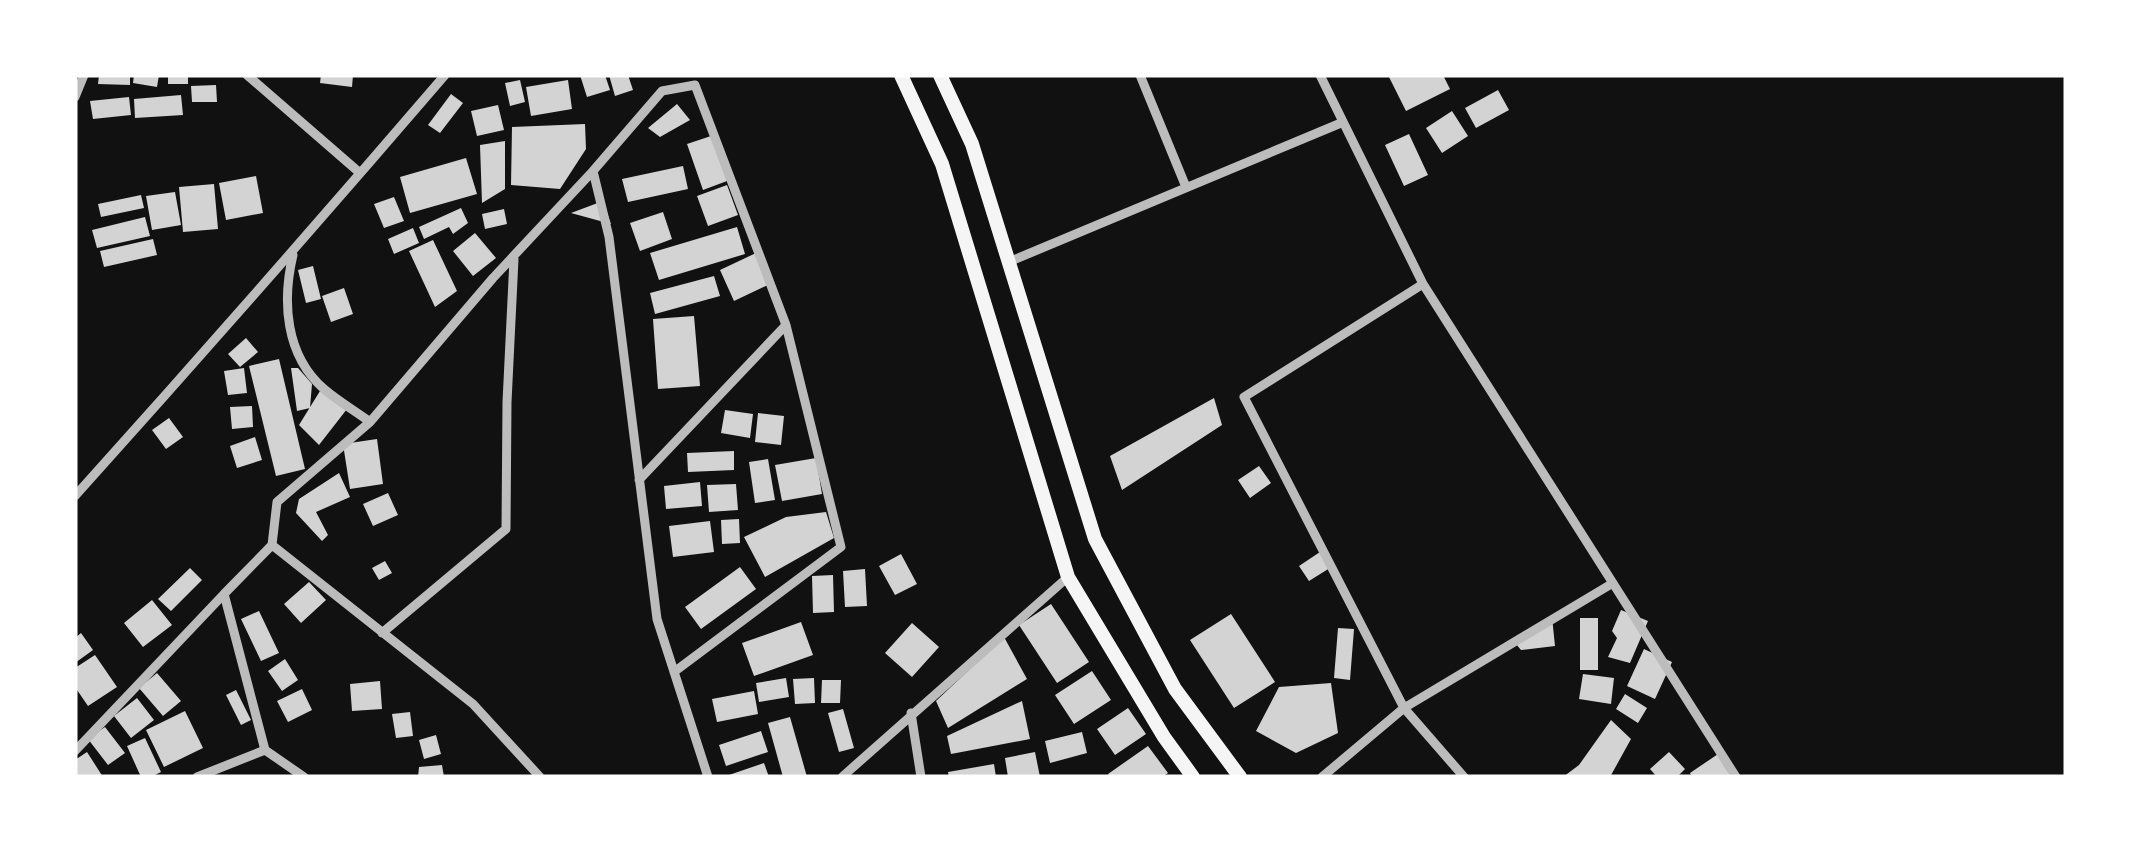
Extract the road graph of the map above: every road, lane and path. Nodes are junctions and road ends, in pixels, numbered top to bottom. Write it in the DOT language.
graph roads {
  1 [pos="84,75"];
  2 [pos="248,75"];
  3 [pos="445,75"];
  4 [pos="901,75"];
  5 [pos="940,75"];
  6 [pos="1140,75"];
  7 [pos="1320,75"];
  8 [pos="75,96"];
  9 [pos="1342,122"];
  10 [pos="593,171"];
  11 [pos="360,174"];
  12 [pos="1186,187"];
  13 [pos="294,251"];
  14 [pos="514,258"];
  15 [pos="1011,261"];
  16 [pos="1423,284"];
  17 [pos="786,325"];
  18 [pos="370,422"];
  19 [pos="639,480"];
  20 [pos="75,496"];
  21 [pos="272,544"];
  22 [pos="1068,578"];
  23 [pos="1612,582"];
  24 [pos="224,594"];
  25 [pos="382,633"];
  26 [pos="674,672"];
  27 [pos="1404,708"];
  28 [pos="910,713"];
  29 [pos="265,750"];
  30 [pos="75,751"];
  31 [pos="197,777"];
  32 [pos="304,777"];
  33 [pos="540,777"];
  34 [pos="708,777"];
  35 [pos="842,777"];
  36 [pos="922,777"];
  37 [pos="1194,777"];
  38 [pos="1240,777"];
  39 [pos="1322,777"];
  40 [pos="1464,777"];
  41 [pos="1736,777"];
  1 -- 8 [label="street"];
  2 -- 11 [label="street"];
  3 -- 11 [label="street"];
  4 -- 22 [label="main road"];
  5 -- 15 [label="main road"];
  6 -- 12 [label="street"];
  7 -- 9 [label="street"];
  9 -- 12 [label="street"];
  9 -- 16 [label="street"];
  10 -- 14 [label="street"];
  10 -- 17 [label="street"];
  10 -- 19 [label="street"];
  11 -- 13 [label="street"];
  12 -- 15 [label="street"];
  13 -- 18 [label="street"];
  13 -- 20 [label="street"];
  14 -- 18 [label="street"];
  14 -- 25 [label="street"];
  15 -- 38 [label="main road"];
  16 -- 23 [label="street"];
  16 -- 27 [label="street"];
  17 -- 19 [label="street"];
  17 -- 26 [label="street"];
  18 -- 21 [label="street"];
  19 -- 26 [label="street"];
  21 -- 24 [label="street"];
  21 -- 25 [label="street"];
  22 -- 28 [label="street"];
  22 -- 37 [label="main road"];
  23 -- 27 [label="street"];
  23 -- 41 [label="street"];
  24 -- 29 [label="street"];
  24 -- 30 [label="street"];
  25 -- 33 [label="street"];
  26 -- 34 [label="street"];
  27 -- 39 [label="street"];
  27 -- 40 [label="street"];
  28 -- 35 [label="street"];
  28 -- 36 [label="street"];
  29 -- 31 [label="street"];
  29 -- 32 [label="street"];
}
